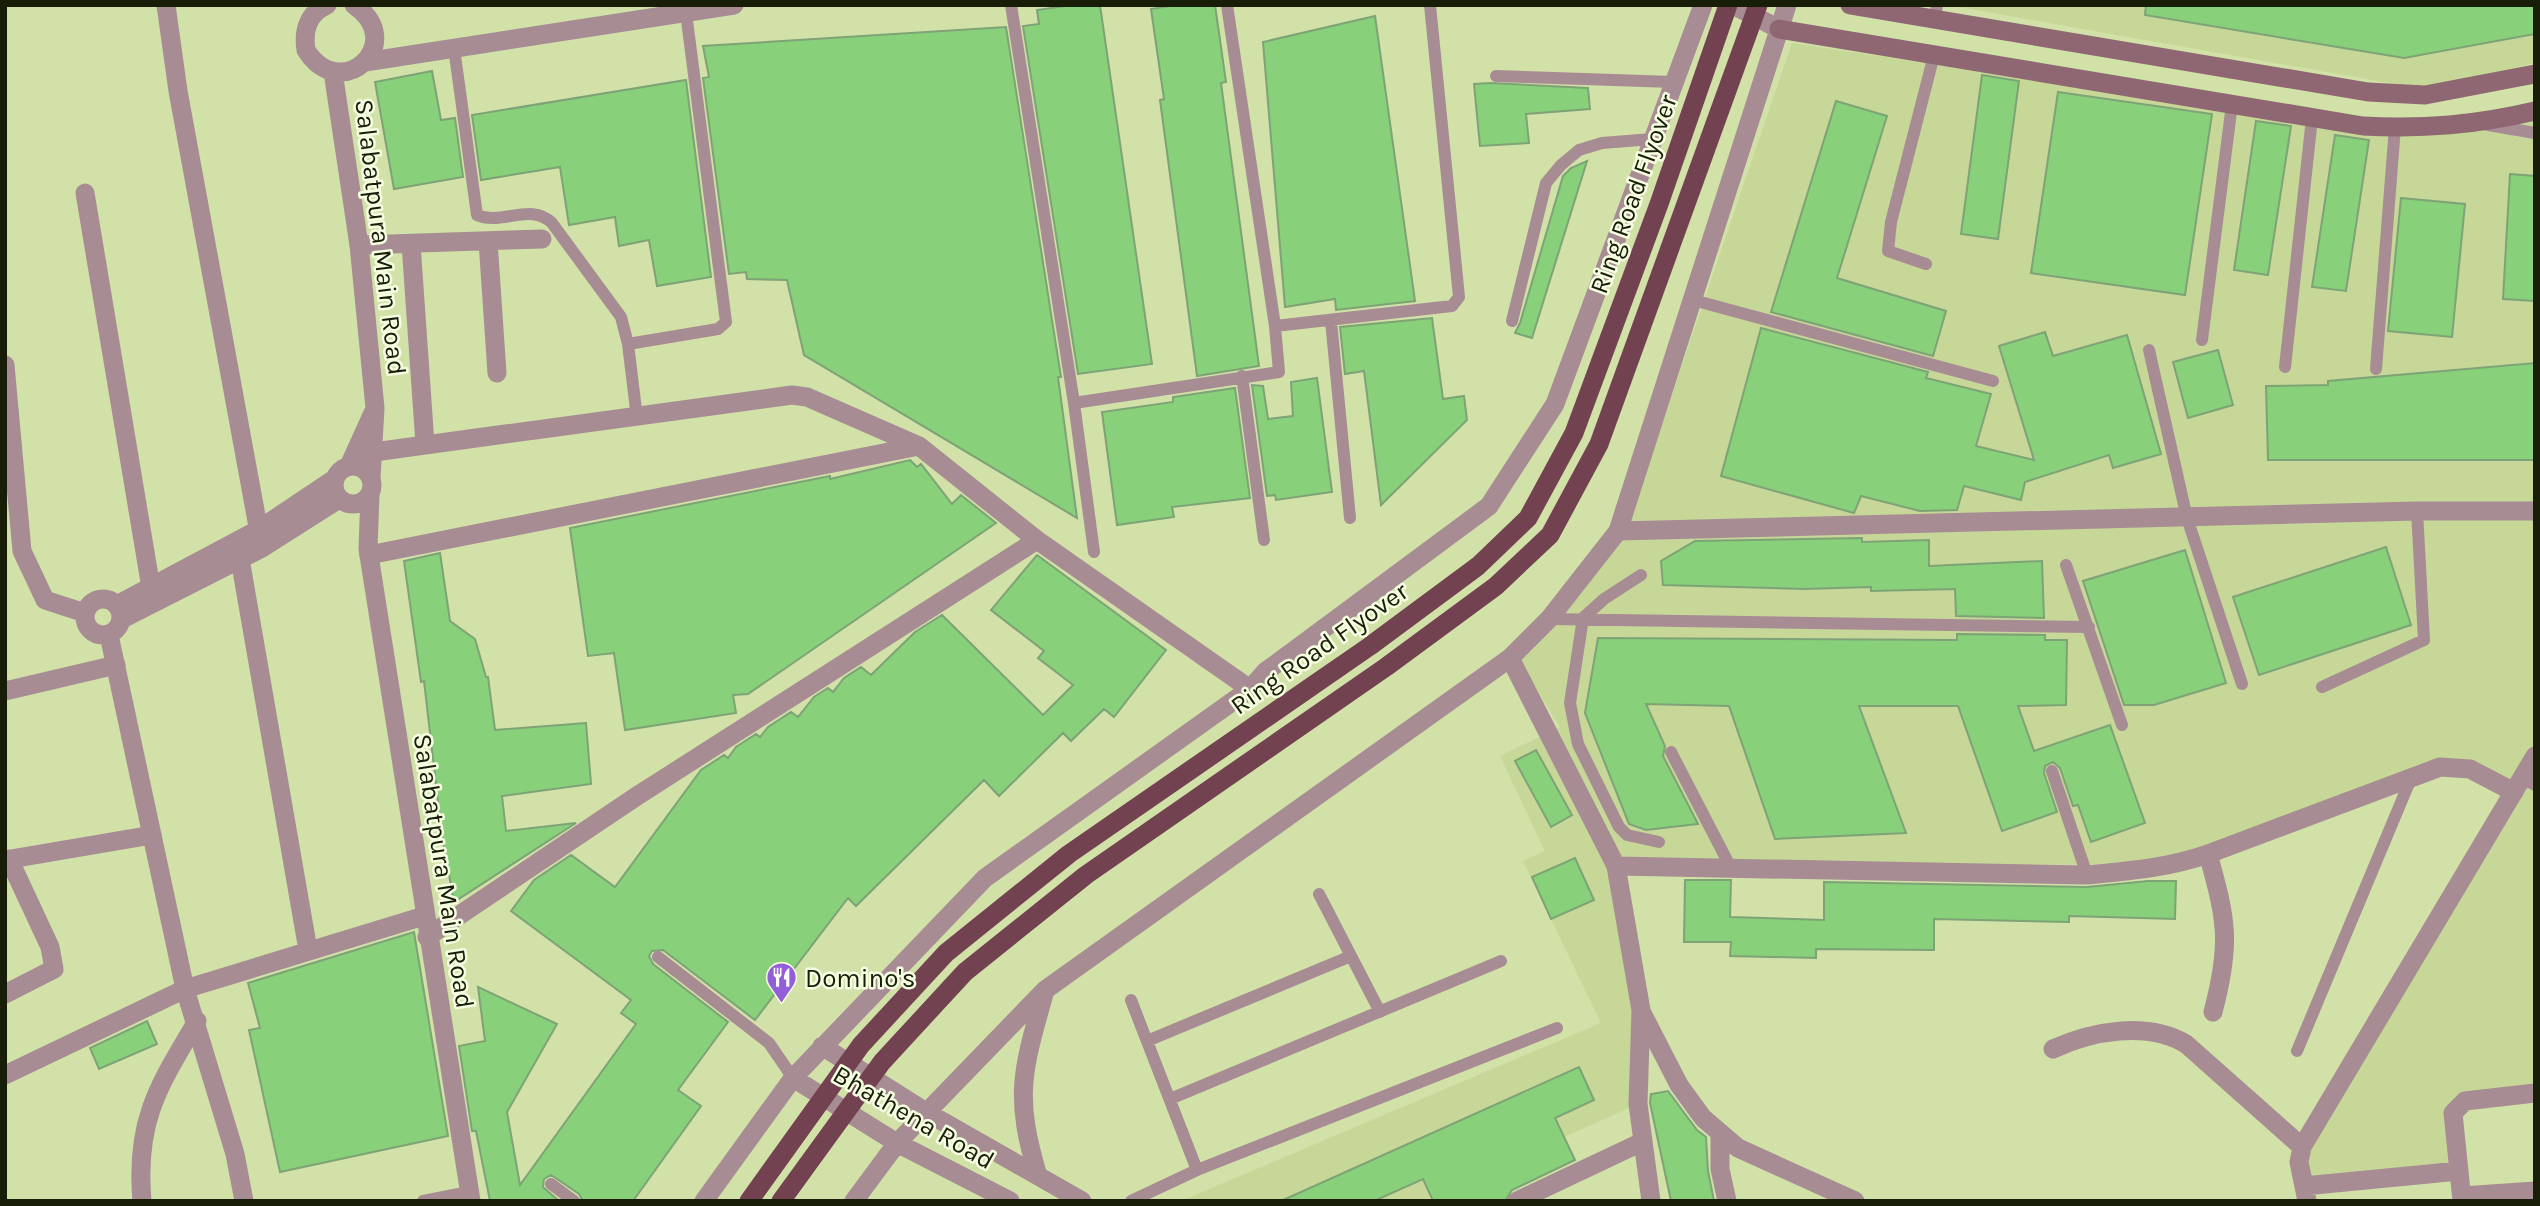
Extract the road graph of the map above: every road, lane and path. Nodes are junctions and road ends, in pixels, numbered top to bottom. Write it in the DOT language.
graph roads {
  1 [pos="166,5"];
  2 [pos="354,5"];
  3 [pos="734,5"];
  4 [pos="1010,5"];
  5 [pos="1227,5"];
  6 [pos="1430,5"];
  7 [pos="1703,5"];
  8 [pos="1730,5"];
  9 [pos="1758,5"];
  10 [pos="1787,5"];
  11 [pos="1850,5"];
  12 [pos="322,6"];
  13 [pos="1936,12"];
  14 [pos="686,13"];
  15 [pos="1779,29"];
  16 [pos="454,48"];
  17 [pos="1934,55"];
  18 [pos="365,62"];
  19 [pos="333,72"];
  20 [pos="2535,74"];
  21 [pos="1496,76"];
  22 [pos="1672,82"];
  23 [pos="2232,104"];
  24 [pos="2535,111"];
  25 [pos="2312,118"];
  26 [pos="2481,124"];
  27 [pos="2395,127"];
  28 [pos="2535,133"];
  29 [pos="1652,139"];
  30 [pos="85,193"];
  31 [pos="542,239"];
  32 [pos="488,241"];
  33 [pos="411,244"];
  34 [pos="359,245"];
  35 [pos="1926,264"];
  36 [pos="1693,300"];
  37 [pos="1331,321"];
  38 [pos="1512,321"];
  39 [pos="1275,326"];
  40 [pos="2202,340"];
  41 [pos="628,344"];
  42 [pos="2149,350"];
  43 [pos="5,365"];
  44 [pos="2286,367"];
  45 [pos="2376,369"];
  46 [pos="497,373"];
  47 [pos="1242,376"];
  48 [pos="1993,381"];
  49 [pos="1074,403"];
  50 [pos="375,408"];
  51 [pos="637,418"];
  52 [pos="425,444"];
  53 [pos="919,446"];
  54 [pos="374,452"];
  55 [pos="351,459"];
  56 [pos="370,486"];
  57 [pos="340,494"];
  58 [pos="2417,511"];
  59 [pos="2535,511"];
  60 [pos="1350,518"];
  61 [pos="2187,518"];
  62 [pos="1618,531"];
  63 [pos="13,532"];
  64 [pos="260,539"];
  65 [pos="1037,540"];
  66 [pos="1264,540"];
  67 [pos="368,552"];
  68 [pos="1094,552"];
  69 [pos="240,559"];
  70 [pos="2066,565"];
  71 [pos="1641,575"];
  72 [pos="151,588"];
  73 [pos="120,612"];
  74 [pos="85,613"];
  75 [pos="1583,618"];
  76 [pos="1549,619"];
  77 [pos="2089,627"];
  78 [pos="109,635"];
  79 [pos="1510,659"];
  80 [pos="116,665"];
  81 [pos="2242,684"];
  82 [pos="2322,687"];
  83 [pos="1250,689"];
  84 [pos="5,691"];
  85 [pos="2122,725"];
  86 [pos="1671,752"];
  87 [pos="2535,756"];
  88 [pos="2052,771"];
  89 [pos="2412,776"];
  90 [pos="2523,785"];
  91 [pos="152,835"];
  92 [pos="1660,842"];
  93 [pos="2208,854"];
  94 [pos="7,860"];
  95 [pos="1616,866"];
  96 [pos="1731,868"];
  97 [pos="2087,874"];
  98 [pos="1319,894"];
  99 [pos="424,916"];
  100 [pos="427,937"];
  101 [pos="308,950"];
  102 [pos="1351,956"];
  103 [pos="658,957"];
  104 [pos="1501,961"];
  105 [pos="185,989"];
  106 [pos="1045,990"];
  107 [pos="5,994"];
  108 [pos="1131,1000"];
  109 [pos="1641,1010"];
  110 [pos="1380,1012"];
  111 [pos="2213,1012"];
  112 [pos="197,1021"];
  113 [pos="1557,1028"];
  114 [pos="1147,1041"];
  115 [pos="822,1046"];
  116 [pos="2053,1049"];
  117 [pos="2297,1051"];
  118 [pos="5,1075"];
  119 [pos="793,1077"];
  120 [pos="2535,1093"];
  121 [pos="1170,1099"];
  122 [pos="926,1112"];
  123 [pos="1720,1133"];
  124 [pos="1642,1142"];
  125 [pos="897,1143"];
  126 [pos="2302,1147"];
  127 [pos="1197,1170"];
  128 [pos="2459,1171"];
  129 [pos="1038,1176"];
  130 [pos="551,1184"];
  131 [pos="2535,1191"];
  132 [pos="2305,1193"];
  133 [pos="470,1196"];
  134 [pos="2462,1198"];
  135 [pos="142,1201"];
  136 [pos="244,1201"];
  137 [pos="423,1201"];
  138 [pos="574,1201"];
  139 [pos="704,1201"];
  140 [pos="749,1201"];
  141 [pos="781,1201"];
  142 [pos="855,1201"];
  143 [pos="1010,1201"];
  144 [pos="1082,1201"];
  145 [pos="1131,1201"];
  146 [pos="1517,1201"];
  147 [pos="1651,1201"];
  148 [pos="1727,1201"];
  149 [pos="1855,1201"];
  1 -- 64 [label="street"];
  2 -- 18 [label="street"];
  3 -- 14 [label="street"];
  4 -- 49 [label="lane"];
  5 -- 39 [label="lane"];
  6 -- 37 [label="lane"];
  7 -- 22 [label="street"];
  8 -- 15 [label="street"];
  8 -- 140 [label="highway, Ring Road Flyover, bridge"];
  9 -- 141 [label="highway, Ring Road Flyover, bridge"];
  10 -- 15 [label="street"];
  11 -- 13 [label="main road"];
  12 -- 19 [label="street"];
  13 -- 20 [label="main road"];
  14 -- 16 [label="street"];
  14 -- 41 [label="lane"];
  15 -- 17 [label="main road"];
  15 -- 36 [label="street"];
  16 -- 18 [label="street"];
  16 -- 41 [label="lane"];
  17 -- 23 [label="main road"];
  17 -- 35 [label="lane"];
  18 -- 19 [label="street"];
  19 -- 34 [label="street, Salabatpura Main Road"];
  21 -- 22 [label="lane"];
  22 -- 29 [label="street"];
  23 -- 25 [label="main road"];
  23 -- 40 [label="lane"];
  24 -- 26 [label="main road"];
  25 -- 27 [label="main road"];
  25 -- 44 [label="lane"];
  26 -- 27 [label="main road"];
  26 -- 28 [label="lane"];
  27 -- 45 [label="lane"];
  29 -- 38 [label="lane"];
  29 -- 83 [label="street"];
  30 -- 72 [label="street"];
  31 -- 32 [label="street"];
  32 -- 33 [label="street"];
  32 -- 46 [label="street"];
  33 -- 34 [label="street"];
  33 -- 52 [label="street"];
  34 -- 50 [label="street, Salabatpura Main Road"];
  36 -- 48 [label="lane"];
  36 -- 62 [label="street"];
  37 -- 39 [label="lane"];
  37 -- 60 [label="lane"];
  39 -- 47 [label="lane"];
  41 -- 51 [label="lane"];
  42 -- 61 [label="lane"];
  43 -- 63 [label="street"];
  47 -- 49 [label="lane"];
  47 -- 66 [label="lane"];
  49 -- 68 [label="lane"];
  50 -- 54 [label="street, Salabatpura Main Road"];
  50 -- 55 [label="street, Salabatpura Main Road"];
  51 -- 52 [label="street"];
  51 -- 53 [label="street"];
  52 -- 54 [label="street"];
  53 -- 65 [label="street"];
  53 -- 67 [label="street"];
  54 -- 55 [label="street"];
  54 -- 56 [label="street, Salabatpura Main Road"];
  55 -- 56 [label="street"];
  55 -- 57 [label="street, Salabatpura Main Road"];
  56 -- 57 [label="street"];
  56 -- 67 [label="street, Salabatpura Main Road"];
  57 -- 64 [label="street"];
  57 -- 67 [label="street, Salabatpura Main Road"];
  58 -- 59 [label="street"];
  58 -- 61 [label="street"];
  58 -- 82 [label="lane"];
  61 -- 62 [label="street"];
  61 -- 81 [label="lane"];
  62 -- 76 [label="street"];
  63 -- 74 [label="street"];
  64 -- 69 [label="street"];
  64 -- 72 [label="street"];
  65 -- 83 [label="street"];
  65 -- 100 [label="street"];
  67 -- 99 [label="street, Salabatpura Main Road"];
  69 -- 73 [label="street"];
  69 -- 101 [label="street"];
  70 -- 77 [label="lane"];
  71 -- 75 [label="lane"];
  72 -- 73 [label="street"];
  73 -- 74 [label="street"];
  73 -- 78 [label="street"];
  74 -- 78 [label="street"];
  75 -- 76 [label="lane"];
  75 -- 77 [label="lane"];
  75 -- 92 [label="lane"];
  76 -- 79 [label="street"];
  77 -- 85 [label="lane"];
  78 -- 80 [label="street"];
  79 -- 95 [label="street"];
  79 -- 106 [label="street"];
  80 -- 84 [label="street"];
  80 -- 91 [label="street"];
  83 -- 115 [label="street"];
  86 -- 96 [label="lane"];
  87 -- 90 [label="street"];
  88 -- 97 [label="lane"];
  89 -- 90 [label="street"];
  89 -- 93 [label="street"];
  89 -- 117 [label="lane"];
  90 -- 126 [label="street"];
  91 -- 94 [label="street"];
  91 -- 105 [label="street"];
  93 -- 97 [label="street"];
  93 -- 111 [label="street"];
  94 -- 107 [label="street"];
  95 -- 96 [label="street"];
  95 -- 109 [label="street"];
  96 -- 97 [label="street"];
  98 -- 102 [label="lane"];
  99 -- 100 [label="street, Salabatpura Main Road"];
  99 -- 101 [label="street"];
  100 -- 133 [label="street, Salabatpura Main Road"];
  101 -- 105 [label="street"];
  102 -- 110 [label="lane"];
  102 -- 114 [label="lane"];
  103 -- 119 [label="lane"];
  104 -- 110 [label="lane"];
  105 -- 112 [label="street"];
  105 -- 118 [label="street"];
  106 -- 122 [label="street"];
  106 -- 129 [label="street"];
  108 -- 114 [label="lane"];
  109 -- 123 [label="street"];
  109 -- 124 [label="street"];
  110 -- 121 [label="lane"];
  112 -- 135 [label="street"];
  112 -- 136 [label="street"];
  113 -- 127 [label="lane"];
  114 -- 121 [label="lane"];
  115 -- 119 [label="street"];
  115 -- 122 [label="street"];
  116 -- 126 [label="street"];
  119 -- 125 [label="street, Bhathena Road"];
  119 -- 139 [label="street"];
  120 -- 128 [label="street"];
  121 -- 127 [label="lane"];
  122 -- 125 [label="street"];
  122 -- 129 [label="street"];
  123 -- 148 [label="street"];
  123 -- 149 [label="street"];
  124 -- 146 [label="street"];
  124 -- 147 [label="street"];
  125 -- 142 [label="street"];
  125 -- 143 [label="street, Bhathena Road"];
  126 -- 132 [label="street"];
  127 -- 145 [label="lane"];
  128 -- 132 [label="street"];
  128 -- 134 [label="street"];
  129 -- 144 [label="street"];
  130 -- 138 [label="lane"];
  131 -- 134 [label="street"];
  133 -- 137 [label="lane"];
}
